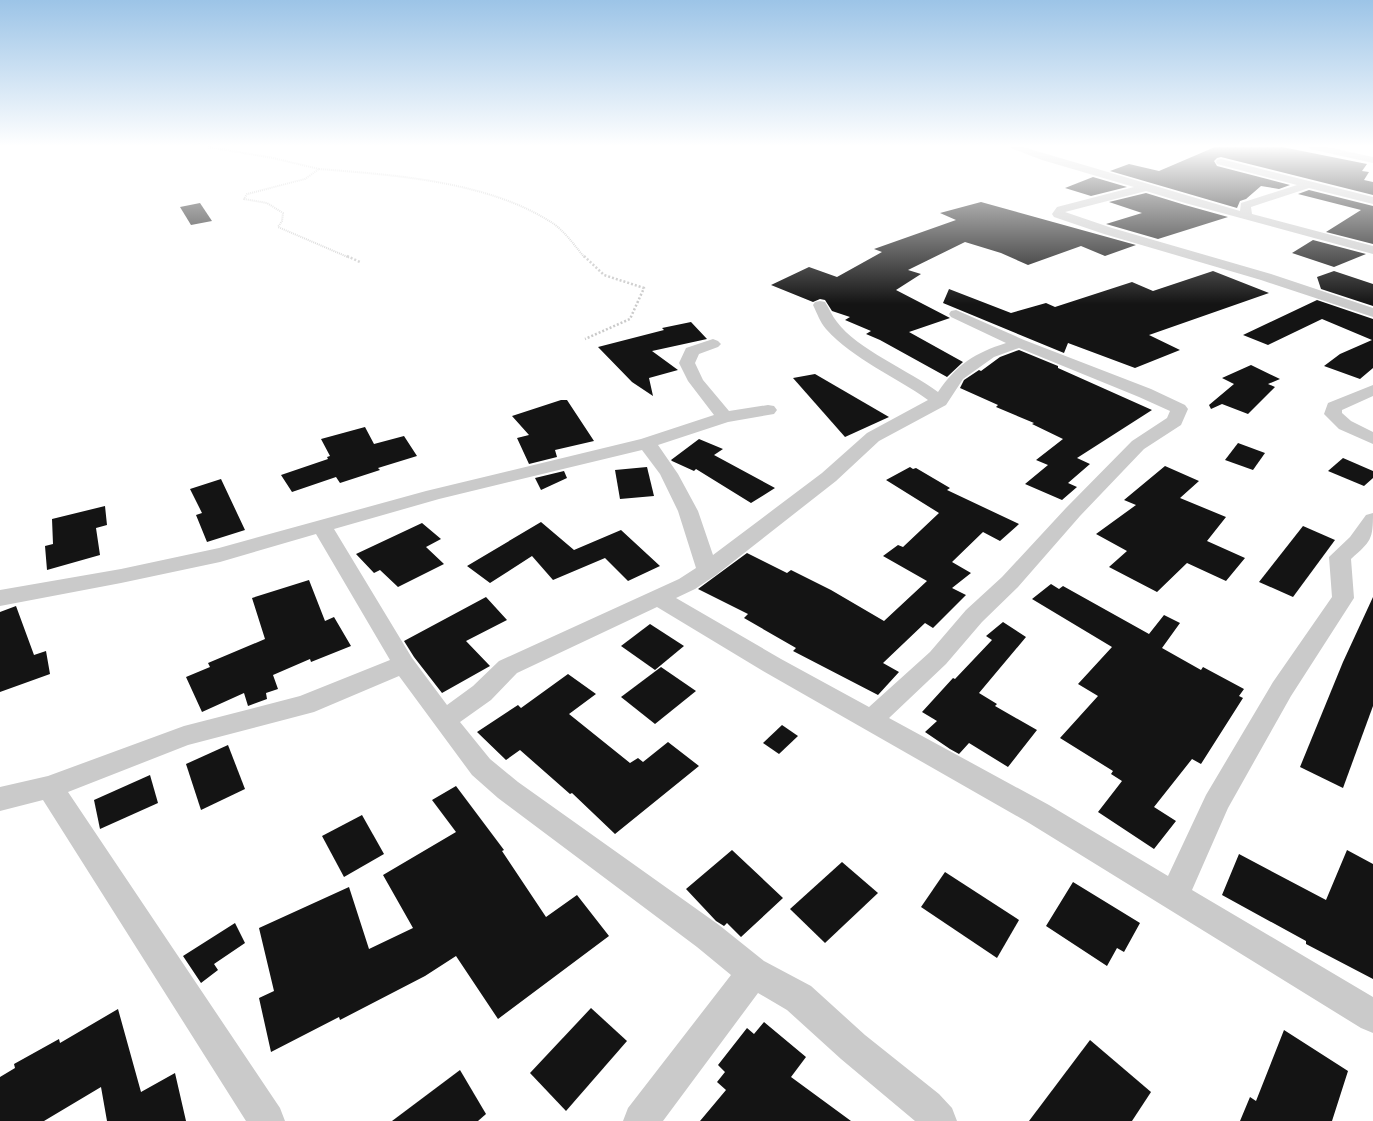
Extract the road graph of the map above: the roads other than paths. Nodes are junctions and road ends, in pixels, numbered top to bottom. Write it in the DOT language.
graph roads {
  1 [pos="1100,199"];
  2 [pos="1188,199"];
  3 [pos="1259,199"];
  4 [pos="1246,216"];
  5 [pos="1373,250"];
  6 [pos="820,305"];
  7 [pos="1373,313"];
  8 [pos="956,314"];
  9 [pos="1019,343"];
  10 [pos="713,344"];
  11 [pos="1373,390"];
  12 [pos="940,401"];
  13 [pos="768,410"];
  14 [pos="725,417"];
  15 [pos="1373,439"];
  16 [pos="647,443"];
  17 [pos="1373,519"];
  18 [pos="322,527"];
  19 [pos="708,570"];
  20 [pos="658,597"];
  21 [pos="0,598"];
  22 [pos="404,664"];
  23 [pos="444,720"];
  24 [pos="871,720"];
  25 [pos="50,787"];
  26 [pos="0,800"];
  27 [pos="1175,894"];
  28 [pos="753,972"];
  29 [pos="1373,1016"];
  30 [pos="267,1121"];
  31 [pos="641,1121"];
  32 [pos="939,1121"];
  1 -- 7 [label="street"];
  2 -- 4 [label="street"];
  3 -- 4 [label="street"];
  4 -- 5 [label="street"];
  6 -- 12 [label="street"];
  8 -- 9 [label="street"];
  9 -- 12 [label="street"];
  9 -- 24 [label="street"];
  10 -- 14 [label="street"];
  11 -- 15 [label="street"];
  12 -- 19 [label="street"];
  13 -- 14 [label="street"];
  14 -- 16 [label="street"];
  16 -- 18 [label="street"];
  16 -- 19 [label="street"];
  17 -- 27 [label="street"];
  18 -- 21 [label="street"];
  18 -- 22 [label="street"];
  19 -- 20 [label="street"];
  20 -- 23 [label="street"];
  20 -- 24 [label="street"];
  22 -- 23 [label="street"];
  22 -- 25 [label="street"];
  23 -- 28 [label="street"];
  24 -- 27 [label="street"];
  25 -- 26 [label="street"];
  25 -- 30 [label="street"];
  27 -- 29 [label="street"];
  28 -- 31 [label="street"];
  28 -- 32 [label="street"];
}
